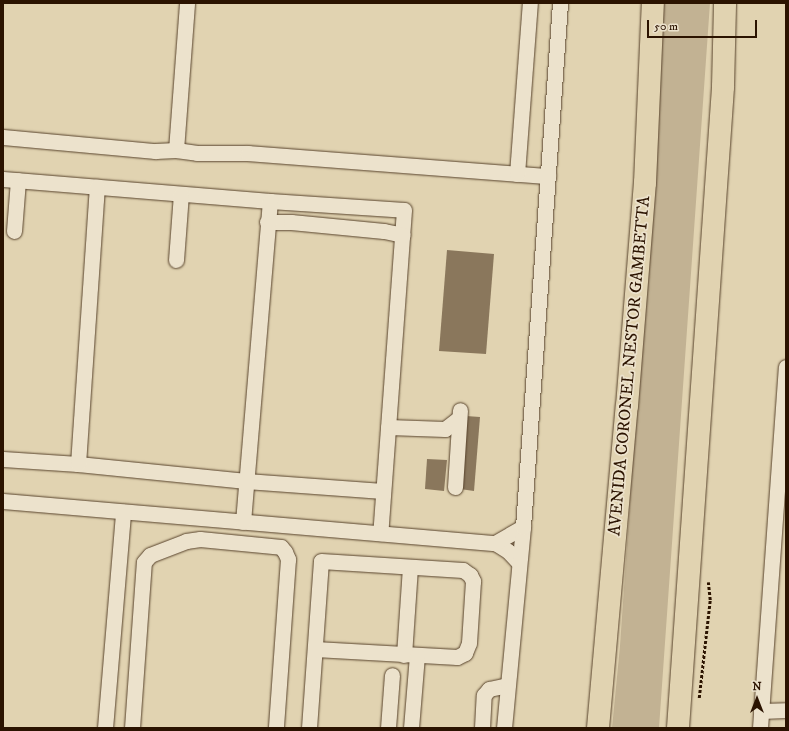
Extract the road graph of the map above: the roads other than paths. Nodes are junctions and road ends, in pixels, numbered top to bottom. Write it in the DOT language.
graph roads {
  1 [pos="187,3"];
  2 [pos="530,3"];
  3 [pos="560,3"];
  4 [pos="653,3"];
  5 [pos="725,3"];
  6 [pos="3,137"];
  7 [pos="176,150"];
  8 [pos="517,174"];
  9 [pos="548,176"];
  10 [pos="3,179"];
  11 [pos="18,180"];
  12 [pos="97,187"];
  13 [pos="181,194"];
  14 [pos="270,201"];
  15 [pos="267,222"];
  16 [pos="14,232"];
  17 [pos="403,235"];
  18 [pos="176,260"];
  19 [pos="786,367"];
  20 [pos="388,427"];
  21 [pos="445,429"];
  22 [pos="458,443"];
  23 [pos="3,459"];
  24 [pos="78,464"];
  25 [pos="246,481"];
  26 [pos="455,487"];
  27 [pos="383,491"];
  28 [pos="3,501"];
  29 [pos="123,512"];
  30 [pos="243,522"];
  31 [pos="522,527"];
  32 [pos="380,533"];
  33 [pos="495,543"];
  34 [pos="780,550"];
  35 [pos="519,563"];
  36 [pos="410,568"];
  37 [pos="315,649"];
  38 [pos="411,655"];
  39 [pos="392,675"];
  40 [pos="508,685"];
  41 [pos="786,710"];
  42 [pos="761,711"];
  43 [pos="106,721"];
  44 [pos="132,722"];
  45 [pos="276,728"];
  46 [pos="309,728"];
  47 [pos="388,728"];
  48 [pos="412,728"];
  49 [pos="482,728"];
  50 [pos="504,728"];
  51 [pos="598,728"];
  52 [pos="678,728"];
  53 [pos="760,728"];
  1 -- 7 [label="lane"];
  2 -- 8 [label="lane"];
  3 -- 9 [label="lane"];
  4 -- 51 [label="highway, AVENIDA CORONEL NESTOR GAMBETTA"];
  5 -- 52 [label="highway"];
  6 -- 7 [label="lane"];
  7 -- 8 [label="lane"];
  8 -- 9 [label="lane"];
  9 -- 31 [label="lane"];
  10 -- 11 [label="lane"];
  11 -- 12 [label="lane"];
  11 -- 16 [label="lane"];
  12 -- 13 [label="lane"];
  12 -- 24 [label="lane"];
  13 -- 14 [label="lane"];
  13 -- 18 [label="lane"];
  14 -- 15 [label="lane"];
  14 -- 17 [label="lane"];
  15 -- 17 [label="lane"];
  15 -- 25 [label="lane"];
  17 -- 20 [label="lane"];
  19 -- 34 [label="lane"];
  20 -- 21 [label="lane"];
  20 -- 27 [label="lane"];
  21 -- 22 [label="lane"];
  21 -- 22 [label="lane"];
  22 -- 26 [label="lane"];
  23 -- 24 [label="lane"];
  24 -- 25 [label="lane"];
  25 -- 27 [label="lane"];
  25 -- 30 [label="lane"];
  27 -- 32 [label="lane"];
  28 -- 29 [label="lane"];
  29 -- 30 [label="lane"];
  29 -- 43 [label="lane"];
  30 -- 32 [label="lane"];
  31 -- 33 [label="lane"];
  31 -- 35 [label="lane"];
  32 -- 33 [label="lane"];
  33 -- 35 [label="lane"];
  34 -- 42 [label="lane"];
  35 -- 40 [label="lane"];
  36 -- 37 [label="lane"];
  36 -- 38 [label="lane"];
  36 -- 38 [label="lane"];
  37 -- 38 [label="lane"];
  37 -- 46 [label="lane"];
  38 -- 48 [label="lane"];
  39 -- 47 [label="lane"];
  40 -- 49 [label="lane"];
  40 -- 50 [label="lane"];
  41 -- 42 [label="lane"];
  42 -- 53 [label="lane"];
  43 -- 44 [label="lane"];
  44 -- 45 [label="lane"];
}
